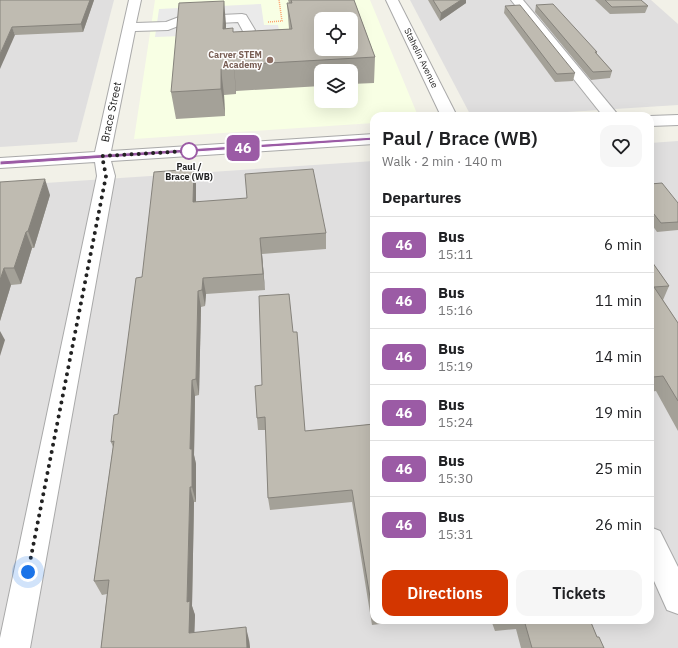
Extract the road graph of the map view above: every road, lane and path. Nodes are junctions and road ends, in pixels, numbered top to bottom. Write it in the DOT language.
graph roads {
  1 [pos="135,0"];
  2 [pos="392,0"];
  3 [pos="517,0"];
  4 [pos="129,27"];
  5 [pos="249,30"];
  6 [pos="447,112"];
  7 [pos="608,112"];
  8 [pos="678,120"];
  9 [pos="654,121"];
  10 [pos="370,139"];
  11 [pos="102,156"];
  12 [pos="0,163"];
  13 [pos="654,548"];
  14 [pos="678,599"];
  15 [pos="14,648"];
  1 -- 4 [label="street, Brace Street"];
  2 -- 6 [label="street, Stahelin Avenue"];
  3 -- 7 [label="street"];
  4 -- 5 [label="street"];
  4 -- 11 [label="street, Brace Street"];
  8 -- 9 [label="street"];
  10 -- 11 [label="street"];
  11 -- 12 [label="street"];
  11 -- 15 [label="street, Brace Street"];
  13 -- 14 [label="street"];
}
